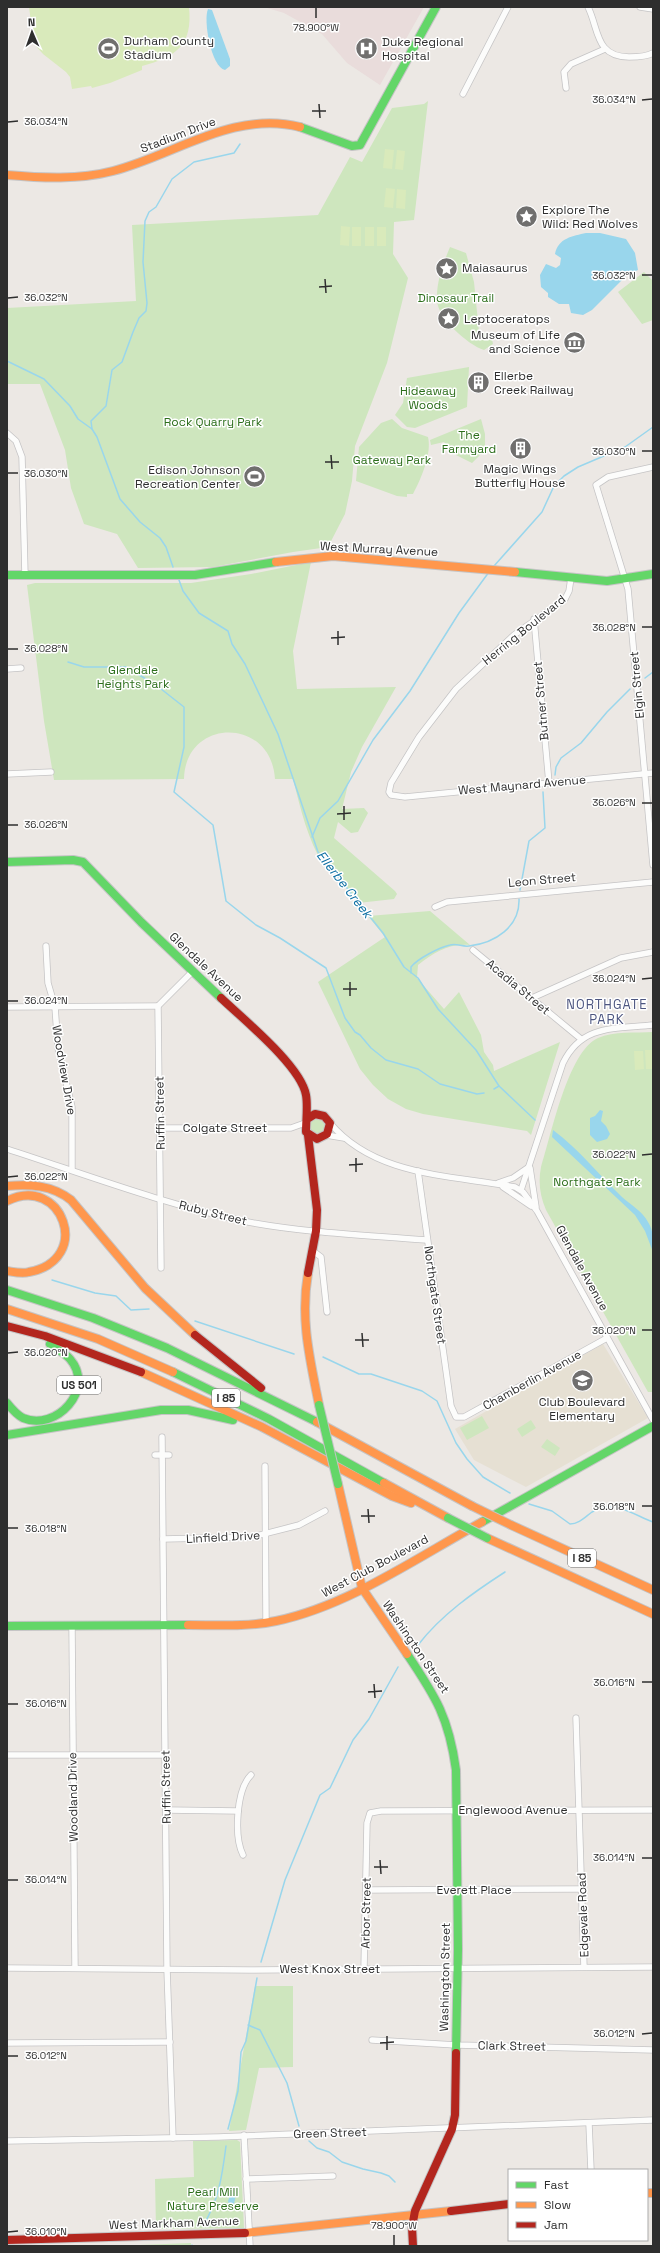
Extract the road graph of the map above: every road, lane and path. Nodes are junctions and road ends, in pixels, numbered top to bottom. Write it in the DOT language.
graph roads {
  1 [pos="436,7"];
  2 [pos="508,7"];
  3 [pos="588,7"];
  4 [pos="640,7"];
  5 [pos="653,9"];
  6 [pos="605,49"];
  7 [pos="653,53"];
  8 [pos="566,88"];
  9 [pos="463,94"];
  10 [pos="7,175"];
  11 [pos="7,433"];
  12 [pos="653,467"];
  13 [pos="653,574"];
  14 [pos="25,575"];
  15 [pos="7,576"];
  16 [pos="571,578"];
  17 [pos="626,579"];
  18 [pos="534,619"];
  19 [pos="21,668"];
  20 [pos="7,669"];
  21 [pos="51,772"];
  22 [pos="653,773"];
  23 [pos="7,774"];
  24 [pos="645,774"];
  25 [pos="549,783"];
  26 [pos="391,795"];
  27 [pos="7,862"];
  28 [pos="653,865"];
  29 [pos="653,882"];
  30 [pos="435,907"];
  31 [pos="46,946"];
  32 [pos="473,950"];
  33 [pos="653,952"];
  34 [pos="193,971"];
  35 [pos="532,998"];
  36 [pos="7,1006"];
  37 [pos="158,1006"];
  38 [pos="55,1007"];
  39 [pos="653,1025"];
  40 [pos="581,1039"];
  41 [pos="306,1094"];
  42 [pos="320,1114"];
  43 [pos="306,1121"];
  44 [pos="330,1123"];
  45 [pos="160,1128"];
  46 [pos="291,1128"];
  47 [pos="307,1134"];
  48 [pos="324,1137"];
  49 [pos="345,1139"];
  50 [pos="7,1148"];
  51 [pos="312,1158"];
  52 [pos="530,1166"];
  53 [pos="72,1170"];
  54 [pos="418,1171"];
  55 [pos="496,1184"];
  56 [pos="7,1186"];
  57 [pos="521,1190"];
  58 [pos="160,1199"];
  59 [pos="7,1201"];
  60 [pos="537,1211"];
  61 [pos="316,1231"];
  62 [pos="427,1240"];
  63 [pos="313,1251"];
  64 [pos="161,1268"];
  65 [pos="7,1271"];
  66 [pos="7,1290"];
  67 [pos="7,1309"];
  68 [pos="327,1312"];
  69 [pos="8,1326"];
  70 [pos="607,1338"];
  71 [pos="275,1400"];
  72 [pos="7,1403"];
  73 [pos="456,1417"];
  74 [pos="653,1420"];
  75 [pos="653,1426"];
  76 [pos="268,1432"];
  77 [pos="7,1436"];
  78 [pos="162,1437"];
  79 [pos="155,1455"];
  80 [pos="166,1455"];
  81 [pos="265,1466"];
  82 [pos="325,1511"];
  83 [pos="434,1511"];
  84 [pos="265,1535"];
  85 [pos="163,1540"];
  86 [pos="362,1588"];
  87 [pos="653,1590"];
  88 [pos="653,1614"];
  89 [pos="266,1622"];
  90 [pos="7,1626"];
  91 [pos="72,1626"];
  92 [pos="164,1626"];
  93 [pos="576,1718"];
  94 [pos="73,1755"];
  95 [pos="166,1755"];
  96 [pos="7,1756"];
  97 [pos="251,1775"];
  98 [pos="166,1810"];
  99 [pos="457,1810"];
  100 [pos="580,1810"];
  101 [pos="653,1810"];
  102 [pos="238,1811"];
  103 [pos="372,1812"];
  104 [pos="243,1855"];
  105 [pos="582,1889"];
  106 [pos="366,1890"];
  107 [pos="458,1890"];
  108 [pos="584,1967"];
  109 [pos="653,1967"];
  110 [pos="7,1968"];
  111 [pos="75,1968"];
  112 [pos="364,1968"];
  113 [pos="167,1969"];
  114 [pos="458,1969"];
  115 [pos="372,2040"];
  116 [pos="170,2042"];
  117 [pos="7,2043"];
  118 [pos="456,2045"];
  119 [pos="653,2050"];
  120 [pos="653,2120"];
  121 [pos="589,2124"];
  122 [pos="452,2128"];
  123 [pos="244,2136"];
  124 [pos="173,2138"];
  125 [pos="7,2141"];
  126 [pos="591,2169"];
  127 [pos="333,2176"];
  128 [pos="246,2179"];
  129 [pos="508,2204"];
  130 [pos="414,2215"];
  131 [pos="250,2233"];
  132 [pos="7,2240"];
  133 [pos="250,2246"];
  134 [pos="413,2246"];
  1 -- 10 [label="main road, Stadium Drive"];
  2 -- 9 [label="street"];
  3 -- 6 [label="street"];
  4 -- 5 [label="street"];
  6 -- 7 [label="street"];
  6 -- 8 [label="street"];
  11 -- 14 [label="street"];
  12 -- 17 [label="street, Elgin Street"];
  13 -- 17 [label="main road, West Murray Avenue"];
  14 -- 15 [label="main road, West Murray Avenue"];
  14 -- 16 [label="main road, West Murray Avenue"];
  16 -- 17 [label="main road, West Murray Avenue"];
  16 -- 18 [label="street, Herring Boulevard"];
  17 -- 24 [label="street, Elgin Street"];
  18 -- 25 [label="street, Butner Street"];
  18 -- 26 [label="street, Herring Boulevard"];
  19 -- 20 [label="street"];
  21 -- 23 [label="street"];
  22 -- 24 [label="street, West Maynard Avenue"];
  24 -- 25 [label="street, West Maynard Avenue"];
  24 -- 28 [label="street, Elgin Street"];
  25 -- 26 [label="street, West Maynard Avenue"];
  27 -- 34 [label="main road, Glendale Avenue"];
  29 -- 30 [label="street, Leon Street"];
  31 -- 38 [label="street, Woodview Drive"];
  32 -- 35 [label="street, Acadia Street"];
  33 -- 35 [label="street"];
  34 -- 37 [label="street"];
  34 -- 41 [label="main road, Glendale Avenue"];
  35 -- 40 [label="street, Acadia Street"];
  36 -- 38 [label="street"];
  37 -- 38 [label="street"];
  37 -- 45 [label="street, Ruffin Street"];
  38 -- 53 [label="street, Woodview Drive"];
  39 -- 40 [label="street"];
  40 -- 52 [label="street"];
  41 -- 42 [label="main road, Glendale Avenue"];
  41 -- 43 [label="main road, Glendale Avenue"];
  42 -- 43 [label="main road"];
  42 -- 44 [label="main road"];
  43 -- 46 [label="street, Colgate Street"];
  43 -- 47 [label="main road"];
  44 -- 48 [label="main road"];
  44 -- 49 [label="street, Glendale Avenue"];
  45 -- 46 [label="street, Colgate Street"];
  45 -- 58 [label="street, Ruffin Street"];
  46 -- 47 [label="street, Colgate Street"];
  47 -- 48 [label="main road"];
  47 -- 51 [label="main road, Washington Street"];
  48 -- 49 [label="street, Glendale Avenue"];
  48 -- 51 [label="main road"];
  49 -- 54 [label="street, Glendale Avenue"];
  50 -- 53 [label="street, Ruby Street"];
  51 -- 61 [label="main road, Washington Street"];
  52 -- 55 [label="street"];
  52 -- 57 [label="street"];
  52 -- 60 [label="street, Glendale Avenue"];
  53 -- 58 [label="street, Ruby Street"];
  54 -- 55 [label="street, Glendale Avenue"];
  54 -- 62 [label="street, Northgate Street"];
  55 -- 57 [label="street, Glendale Avenue"];
  55 -- 60 [label="street, Glendale Avenue"];
  56 -- 71 [label="main road"];
  57 -- 60 [label="street, Glendale Avenue"];
  58 -- 61 [label="street, Ruby Street"];
  58 -- 64 [label="street, Ruffin Street"];
  59 -- 65 [label="main road"];
  60 -- 70 [label="street, Glendale Avenue"];
  61 -- 62 [label="street, Ruby Street"];
  61 -- 63 [label="main road, Washington Street"];
  62 -- 73 [label="street, Northgate Street"];
  63 -- 68 [label="street"];
  63 -- 86 [label="main road, Washington Street, bridge"];
  66 -- 71 [label="main road, I 85"];
  67 -- 83 [label="main road, I 85"];
  69 -- 72 [label="main road, US 501"];
  69 -- 76 [label="main road"];
  70 -- 73 [label="street, Chamberlin Avenue"];
  70 -- 74 [label="street, Glendale Avenue"];
  71 -- 87 [label="main road, I 85, bridge"];
  75 -- 86 [label="main road, West Club Boulevard"];
  76 -- 77 [label="main road"];
  76 -- 83 [label="main road"];
  78 -- 80 [label="street, Ruffin Street"];
  79 -- 80 [label="street"];
  80 -- 85 [label="street, Ruffin Street"];
  81 -- 84 [label="street"];
  82 -- 84 [label="street, Linfield Drive"];
  83 -- 88 [label="main road, I 85, bridge"];
  84 -- 85 [label="street, Linfield Drive"];
  84 -- 89 [label="street"];
  85 -- 92 [label="street, Ruffin Street"];
  86 -- 89 [label="main road, West Club Boulevard"];
  86 -- 99 [label="main road, Washington Street"];
  89 -- 92 [label="main road, West Club Boulevard"];
  90 -- 91 [label="main road, West Club Boulevard"];
  91 -- 92 [label="main road, West Club Boulevard"];
  91 -- 94 [label="street, Woodland Drive"];
  92 -- 95 [label="street, Ruffin Street"];
  93 -- 100 [label="street, Edgevale Road"];
  94 -- 95 [label="street"];
  94 -- 96 [label="street"];
  94 -- 111 [label="street, Woodland Drive"];
  95 -- 98 [label="street, Ruffin Street"];
  97 -- 102 [label="street"];
  98 -- 102 [label="street"];
  98 -- 113 [label="street, Ruffin Street"];
  99 -- 100 [label="street, Englewood Avenue"];
  99 -- 103 [label="street, Englewood Avenue"];
  99 -- 107 [label="main road, Washington Street"];
  100 -- 101 [label="street, Englewood Avenue"];
  100 -- 105 [label="street, Edgevale Road"];
  102 -- 104 [label="street"];
  103 -- 106 [label="street, Arbor Street"];
  105 -- 107 [label="street, Everett Place"];
  105 -- 108 [label="street, Edgevale Road"];
  106 -- 107 [label="street, Everett Place"];
  106 -- 112 [label="street, Arbor Street"];
  107 -- 114 [label="main road, Washington Street"];
  108 -- 109 [label="street, West Knox Street"];
  108 -- 114 [label="street, West Knox Street"];
  110 -- 111 [label="street, West Knox Street"];
  111 -- 113 [label="street, West Knox Street"];
  112 -- 113 [label="street, West Knox Street"];
  112 -- 114 [label="street, West Knox Street"];
  113 -- 116 [label="street, Ruffin Street"];
  114 -- 118 [label="main road, Washington Street"];
  115 -- 118 [label="street, Clark Street"];
  116 -- 117 [label="street"];
  116 -- 124 [label="street, Ruffin Street"];
  118 -- 119 [label="street, Clark Street"];
  118 -- 122 [label="main road, Washington Street"];
  120 -- 121 [label="street, Green Street"];
  121 -- 122 [label="street, Green Street"];
  121 -- 126 [label="street"];
  122 -- 123 [label="street, Green Street"];
  122 -- 130 [label="main road, Washington Street"];
  123 -- 124 [label="street, Green Street"];
  123 -- 128 [label="street"];
  124 -- 125 [label="street, Green Street"];
  127 -- 128 [label="street"];
  128 -- 131 [label="street"];
  129 -- 130 [label="main road, West Markham Avenue"];
  130 -- 131 [label="main road, West Markham Avenue"];
  130 -- 134 [label="main road, Washington Street"];
  131 -- 132 [label="main road, West Markham Avenue"];
  131 -- 133 [label="street"];
}
